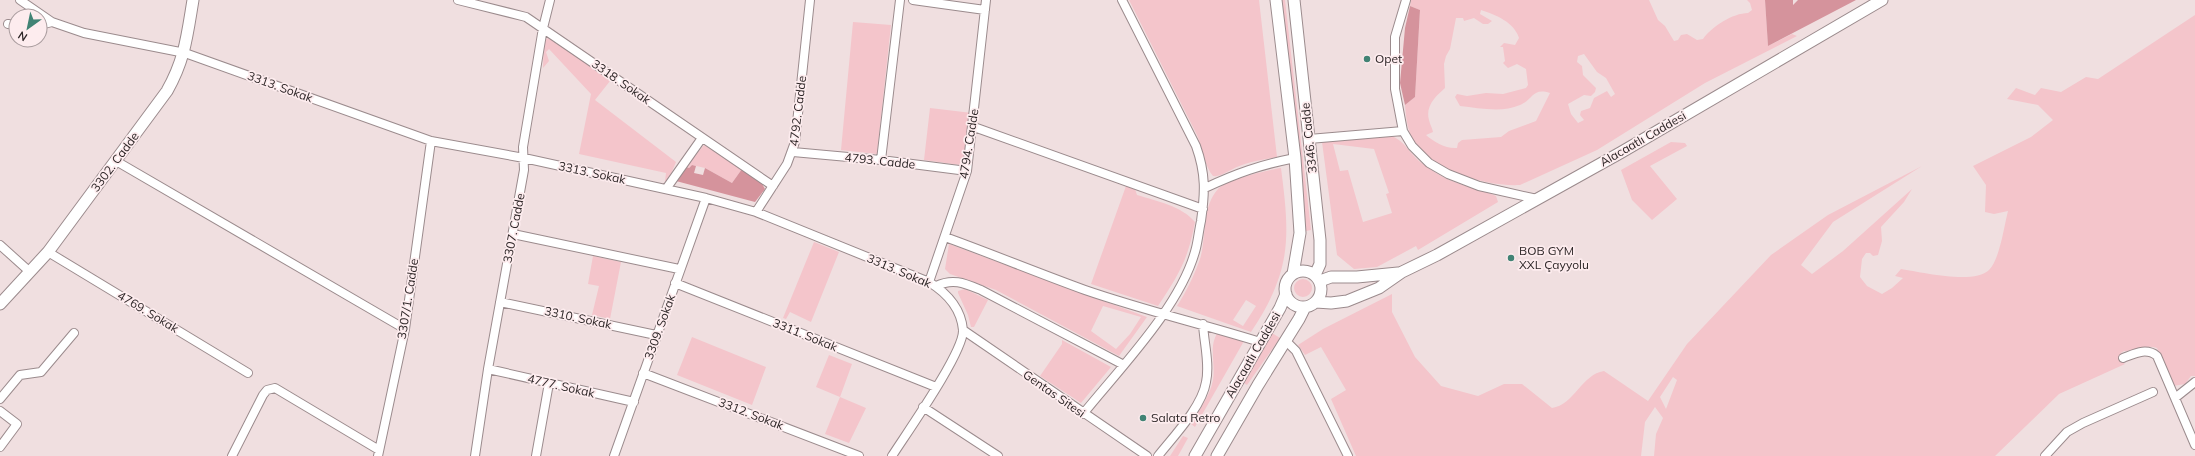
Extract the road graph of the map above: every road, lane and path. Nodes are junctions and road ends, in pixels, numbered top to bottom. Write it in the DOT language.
graph roads {
  1 [pos="20,0"];
  2 [pos="192,0"];
  3 [pos="458,0"];
  4 [pos="550,0"];
  5 [pos="810,0"];
  6 [pos="900,0"];
  7 [pos="913,0"];
  8 [pos="986,0"];
  9 [pos="1122,0"];
  10 [pos="1276,0"];
  11 [pos="1294,0"];
  12 [pos="1406,0"];
  13 [pos="1882,0"];
  14 [pos="985,10"];
  15 [pos="52,22"];
  16 [pos="48,23"];
  17 [pos="543,28"];
  18 [pos="185,53"];
  19 [pos="974,127"];
  20 [pos="1403,131"];
  21 [pos="702,138"];
  22 [pos="1309,139"];
  23 [pos="431,141"];
  24 [pos="793,152"];
  25 [pos="524,158"];
  26 [pos="1295,158"];
  27 [pos="881,160"];
  28 [pos="116,161"];
  29 [pos="967,171"];
  30 [pos="773,186"];
  31 [pos="1205,188"];
  32 [pos="666,189"];
  33 [pos="706,198"];
  34 [pos="1537,199"];
  35 [pos="1202,210"];
  36 [pos="756,212"];
  37 [pos="512,234"];
  38 [pos="945,237"];
  39 [pos="0,245"];
  40 [pos="48,252"];
  41 [pos="679,269"];
  42 [pos="30,272"];
  43 [pos="1402,272"];
  44 [pos="1293,274"];
  45 [pos="1317,278"];
  46 [pos="675,283"];
  47 [pos="932,284"];
  48 [pos="1286,294"];
  49 [pos="500,302"];
  50 [pos="1316,302"];
  51 [pos="0,304"];
  52 [pos="1305,307"];
  53 [pos="1163,315"];
  54 [pos="1203,324"];
  55 [pos="404,329"];
  56 [pos="962,330"];
  57 [pos="74,333"];
  58 [pos="656,335"];
  59 [pos="1286,341"];
  60 [pos="1260,342"];
  61 [pos="2123,358"];
  62 [pos="1122,364"];
  63 [pos="488,369"];
  64 [pos="248,373"];
  65 [pos="644,373"];
  66 [pos="2195,382"];
  67 [pos="549,383"];
  68 [pos="936,387"];
  69 [pos="2153,392"];
  70 [pos="2175,398"];
  71 [pos="0,399"];
  72 [pos="634,402"];
  73 [pos="923,407"];
  74 [pos="0,411"];
  75 [pos="1083,414"];
  76 [pos="2195,445"];
  77 [pos="0,447"];
  78 [pos="379,453"];
  79 [pos="232,456"];
  80 [pos="475,456"];
  81 [pos="536,456"];
  82 [pos="614,456"];
  83 [pos="859,456"];
  84 [pos="892,456"];
  85 [pos="998,456"];
  86 [pos="1146,456"];
  87 [pos="1158,456"];
  88 [pos="1195,456"];
  89 [pos="1217,456"];
  90 [pos="1348,456"];
  91 [pos="2045,456"];
  1 -- 15 [label="street, 3313. Sokak"];
  2 -- 18 [label="main road, 3302. Cadde"];
  3 -- 17 [label="street, 3318. Sokak"];
  4 -- 17 [label="street, 3307. Cadde"];
  5 -- 24 [label="street, 4792. Cadde"];
  6 -- 27 [label="street"];
  7 -- 14 [label="street"];
  8 -- 14 [label="street, 4794. Cadde"];
  9 -- 31 [label="street"];
  10 -- 26 [label="main road, 3346. Cadde"];
  11 -- 22 [label="main road, 3346. Cadde"];
  12 -- 20 [label="street"];
  13 -- 34 [label="main road, Alacaatlı Caddesi"];
  14 -- 19 [label="street, 4794. Cadde"];
  15 -- 16 [label="street"];
  15 -- 18 [label="street, 3313. Sokak"];
  17 -- 21 [label="street, 3318. Sokak"];
  17 -- 25 [label="street, 3307. Cadde"];
  18 -- 23 [label="street, 3313. Sokak"];
  18 -- 28 [label="main road, 3302. Cadde"];
  19 -- 29 [label="street, 4794. Cadde"];
  19 -- 35 [label="street"];
  20 -- 22 [label="street"];
  20 -- 34 [label="street"];
  21 -- 30 [label="street, 3318. Sokak"];
  21 -- 32 [label="street"];
  22 -- 45 [label="main road, 3346. Cadde"];
  23 -- 25 [label="street, 3313. Sokak"];
  23 -- 55 [label="street, 3307/1. Cadde"];
  24 -- 27 [label="street, 4793. Cadde"];
  24 -- 30 [label="street, 4792. Cadde"];
  25 -- 32 [label="street, 3313. Sokak"];
  25 -- 37 [label="street, 3307. Cadde"];
  26 -- 31 [label="street"];
  26 -- 44 [label="main road, 3346. Cadde"];
  27 -- 29 [label="street, 4793. Cadde"];
  28 -- 40 [label="main road, 3302. Cadde"];
  28 -- 55 [label="street"];
  29 -- 38 [label="street, 4794. Cadde"];
  30 -- 36 [label="street, 4792. Cadde"];
  31 -- 35 [label="street"];
  32 -- 33 [label="street, 3313. Sokak"];
  33 -- 36 [label="street, 3313. Sokak"];
  33 -- 41 [label="street, 3309. Sokak"];
  34 -- 43 [label="main road, Alacaatlı Caddesi"];
  35 -- 53 [label="street"];
  36 -- 47 [label="street, 3313. Sokak"];
  37 -- 41 [label="street"];
  37 -- 49 [label="street, 3307. Cadde"];
  38 -- 47 [label="street, 4794. Cadde"];
  38 -- 53 [label="street"];
  39 -- 42 [label="street"];
  40 -- 42 [label="main road, 3302. Cadde"];
  40 -- 64 [label="street, 4769. Sokak"];
  41 -- 46 [label="street, 3309. Sokak"];
  42 -- 51 [label="main road, 3302. Cadde"];
  43 -- 45 [label="main road, Alacaatlı Caddesi"];
  43 -- 50 [label="main road, Alacaatlı Caddesi"];
  44 -- 45 [label="main road"];
  44 -- 48 [label="main road"];
  45 -- 50 [label="main road"];
  46 -- 58 [label="street, 3309. Sokak"];
  46 -- 68 [label="street, 3311. Sokak"];
  47 -- 56 [label="street, 3313. Sokak"];
  47 -- 62 [label="street"];
  48 -- 52 [label="main road"];
  48 -- 60 [label="main road, Alacaatlı Caddesi"];
  49 -- 58 [label="street, 3310. Sokak"];
  49 -- 63 [label="street, 3307. Cadde"];
  50 -- 52 [label="main road"];
  52 -- 59 [label="main road, Alacaatlı Caddesi"];
  53 -- 54 [label="street"];
  53 -- 62 [label="street"];
  54 -- 60 [label="street"];
  54 -- 87 [label="street"];
  55 -- 78 [label="street, 3307/1. Cadde"];
  56 -- 68 [label="street, 3313. Sokak"];
  56 -- 75 [label="street, Gentas Sitesi"];
  57 -- 71 [label="street"];
  58 -- 65 [label="street, 3309. Sokak"];
  59 -- 89 [label="main road, Alacaatlı Caddesi"];
  59 -- 90 [label="street"];
  60 -- 88 [label="main road, Alacaatlı Caddesi"];
  61 -- 70 [label="street"];
  62 -- 75 [label="street"];
  63 -- 67 [label="street, 4777. Sokak"];
  63 -- 80 [label="street, 3307. Cadde"];
  65 -- 72 [label="street, 3309. Sokak"];
  65 -- 83 [label="street, 3312. Sokak"];
  66 -- 70 [label="street"];
  67 -- 72 [label="street, 4777. Sokak"];
  67 -- 81 [label="street"];
  68 -- 73 [label="street, 3313. Sokak"];
  69 -- 91 [label="street"];
  70 -- 76 [label="street"];
  72 -- 82 [label="street, 3309. Sokak"];
  73 -- 84 [label="street, 3313. Sokak"];
  73 -- 85 [label="street"];
  74 -- 77 [label="street"];
  75 -- 86 [label="street, Gentas Sitesi"];
  78 -- 79 [label="street"];
}
